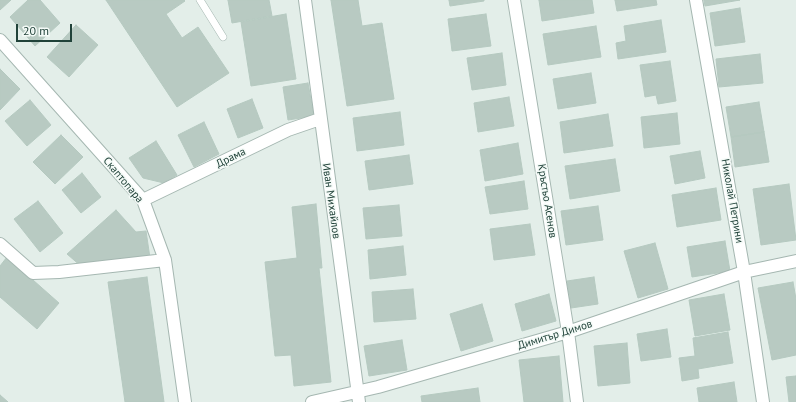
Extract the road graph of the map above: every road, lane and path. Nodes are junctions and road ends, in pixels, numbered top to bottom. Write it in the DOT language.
graph roads {
  1 [pos="200,0"];
  2 [pos="305,0"];
  3 [pos="514,0"];
  4 [pos="696,0"];
  5 [pos="223,37"];
  6 [pos="0,40"];
  7 [pos="320,119"];
  8 [pos="143,200"];
  9 [pos="0,244"];
  10 [pos="165,260"];
  11 [pos="796,261"];
  12 [pos="744,272"];
  13 [pos="568,332"];
  14 [pos="358,397"];
  15 [pos="185,402"];
  16 [pos="312,402"];
  17 [pos="577,402"];
  18 [pos="763,402"];
  1 -- 5 [label="lane"];
  2 -- 7 [label="street, Иван Михайлов"];
  3 -- 13 [label="street, Кръстьо Асенов"];
  4 -- 12 [label="street, Николай Петрини"];
  6 -- 8 [label="street, Скаптопара"];
  7 -- 8 [label="street, Драма"];
  7 -- 14 [label="street, Иван Михайлов"];
  8 -- 10 [label="street, Скаптопара"];
  9 -- 10 [label="street"];
  10 -- 15 [label="street, Скаптопара"];
  11 -- 12 [label="street, Димитър Димов"];
  12 -- 13 [label="street, Димитър Димов"];
  12 -- 18 [label="street, Николай Петрини"];
  13 -- 14 [label="street, Димитър Димов"];
  13 -- 17 [label="street, Кръстьо Асенов"];
  14 -- 16 [label="street, Димитър Димов"];
}
